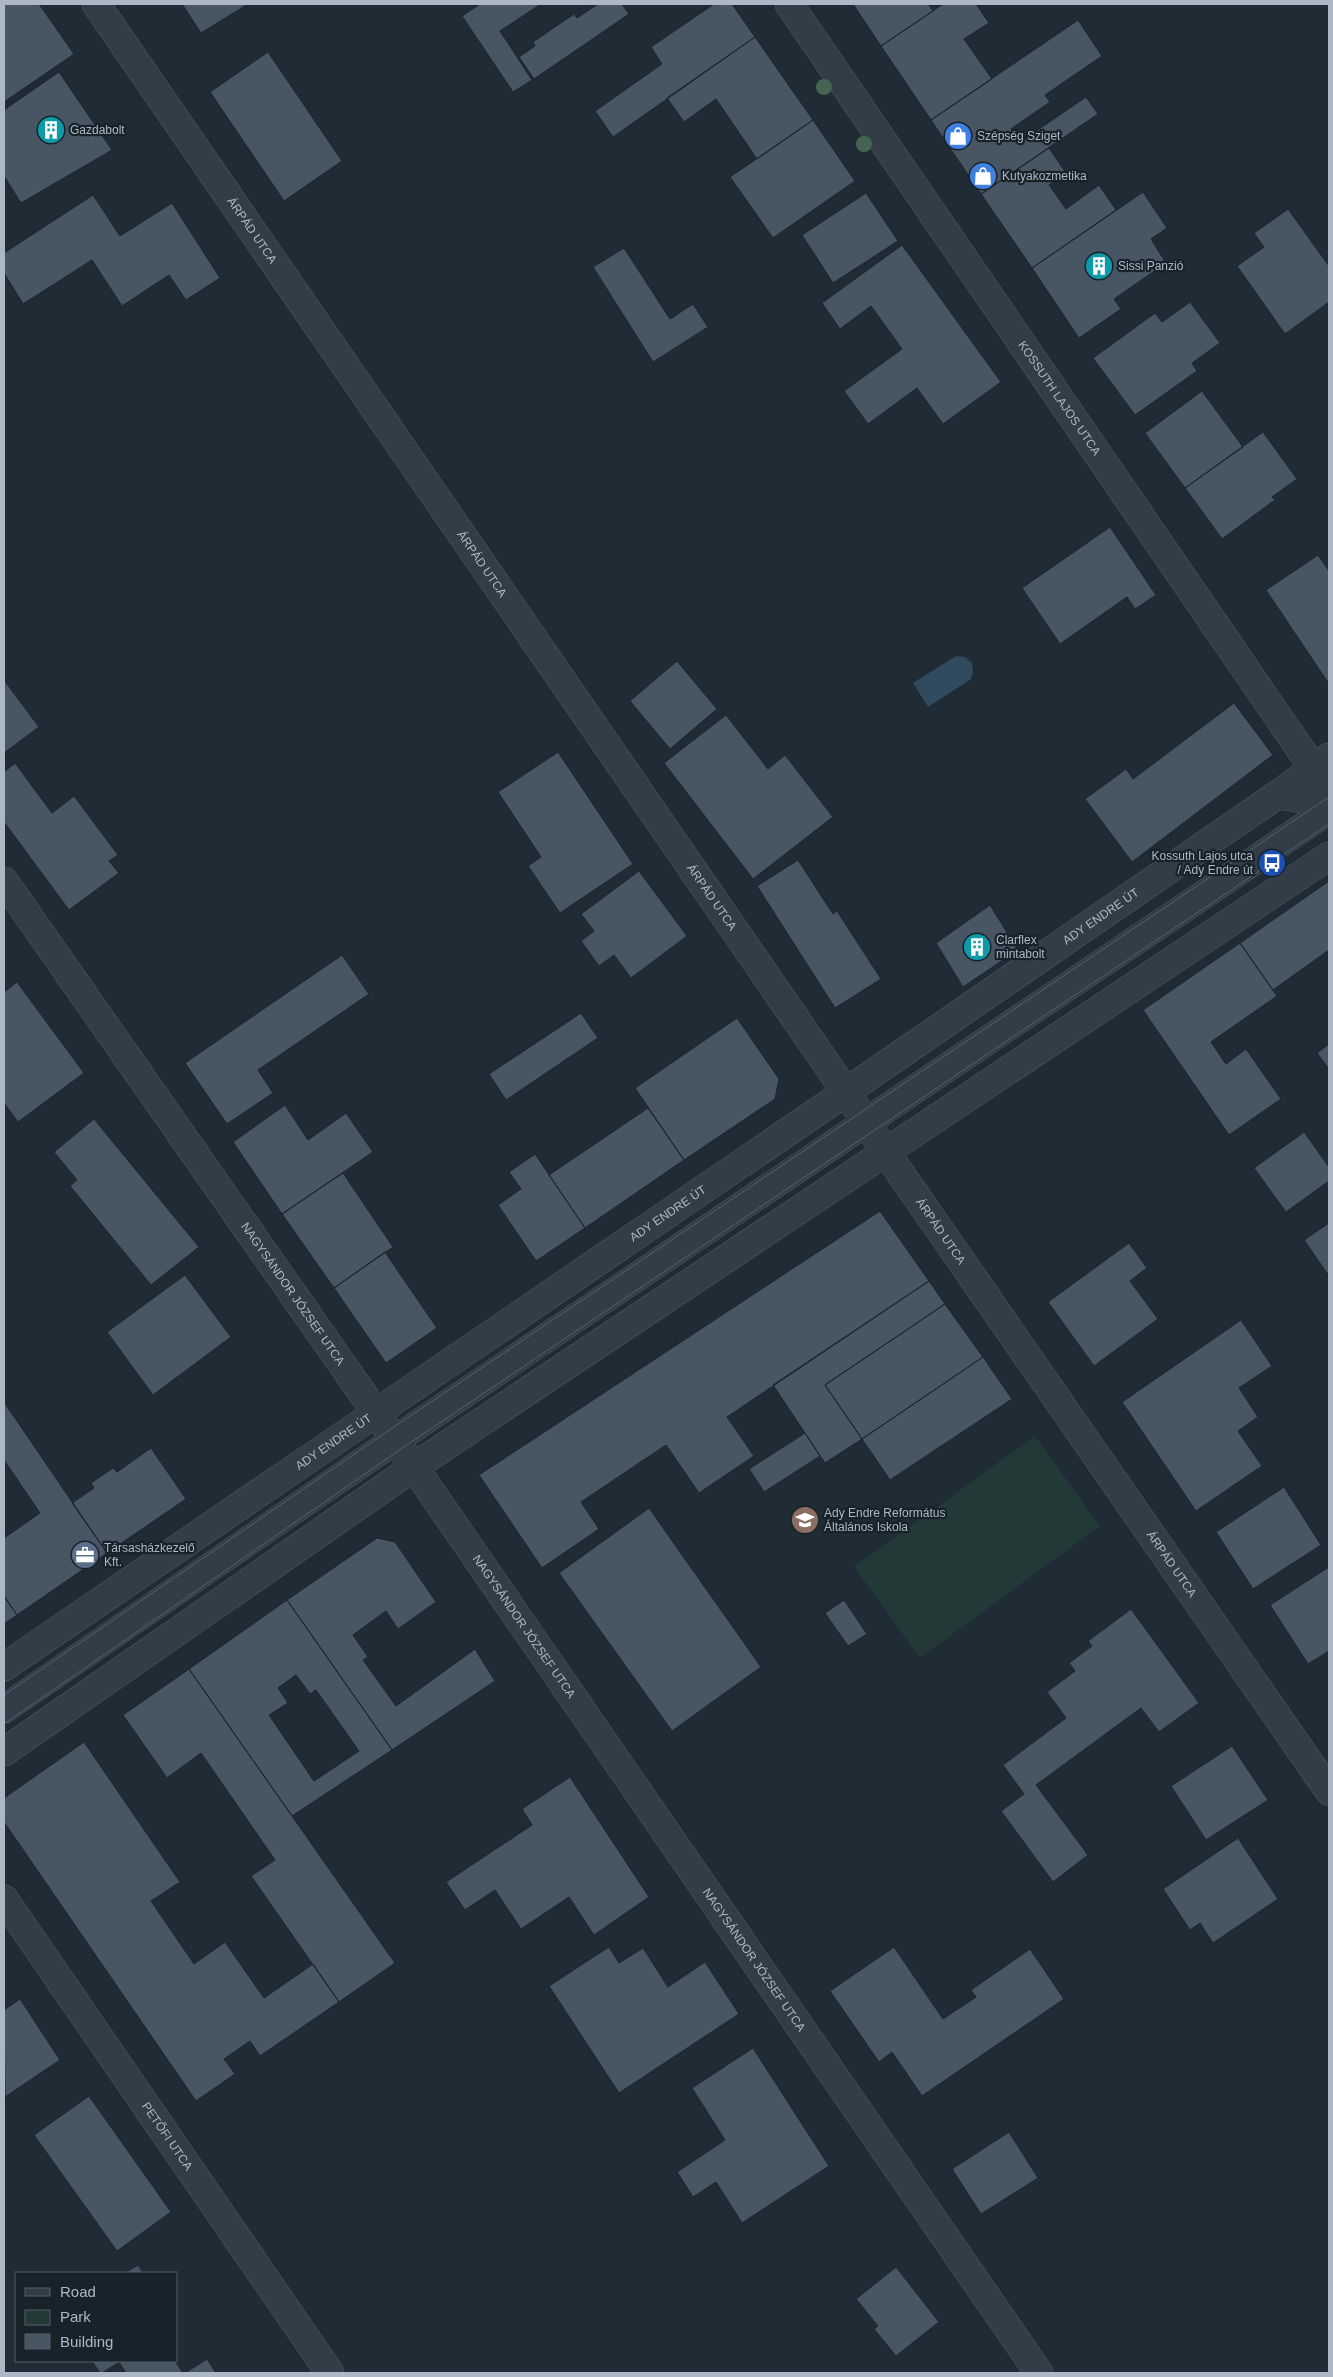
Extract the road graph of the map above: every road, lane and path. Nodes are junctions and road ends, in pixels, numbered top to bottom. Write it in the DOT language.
graph roads {
  1 [pos="96,4"];
  2 [pos="788,4"];
  3 [pos="1321,763"];
  4 [pos="1329,791"];
  5 [pos="1277,795"];
  6 [pos="1329,803"];
  7 [pos="1329,810"];
  8 [pos="1329,856"];
  9 [pos="4,881"];
  10 [pos="846,1092"];
  11 [pos="866,1122"];
  12 [pos="885,1152"];
  13 [pos="375,1413"];
  14 [pos="395,1440"];
  15 [pos="414,1467"];
  16 [pos="4,1667"];
  17 [pos="4,1709"];
  18 [pos="4,1752"];
  19 [pos="1329,1791"];
  20 [pos="4,1899"];
  21 [pos="330,2373"];
  22 [pos="1039,2373"];
  1 -- 10 [label="street, ÁRPÁD UTCA"];
  2 -- 3 [label="street, KOSSUTH LAJOS UTCA"];
  3 -- 4 [label="street, KOSSUTH LAJOS UTCA"];
  3 -- 5 [label="street, ADY ENDRE ÚT"];
  5 -- 6 [label="street"];
  5 -- 10 [label="street, ADY ENDRE ÚT"];
  7 -- 11 [label="street"];
  8 -- 12 [label="street"];
  9 -- 13 [label="street, NAGYSÁNDOR JÓZSEF UTCA"];
  10 -- 11 [label="street, ÁRPÁD UTCA"];
  10 -- 13 [label="street, ADY ENDRE ÚT"];
  11 -- 12 [label="street, ÁRPÁD UTCA"];
  11 -- 14 [label="street"];
  12 -- 15 [label="street"];
  12 -- 19 [label="street, ÁRPÁD UTCA"];
  13 -- 14 [label="street, NAGYSÁNDOR JÓZSEF UTCA"];
  13 -- 16 [label="street, ADY ENDRE ÚT"];
  14 -- 15 [label="street, NAGYSÁNDOR JÓZSEF UTCA"];
  14 -- 17 [label="street"];
  15 -- 18 [label="street"];
  15 -- 22 [label="street, NAGYSÁNDOR JÓZSEF UTCA"];
  20 -- 21 [label="street, PETŐFI UTCA"];
}
